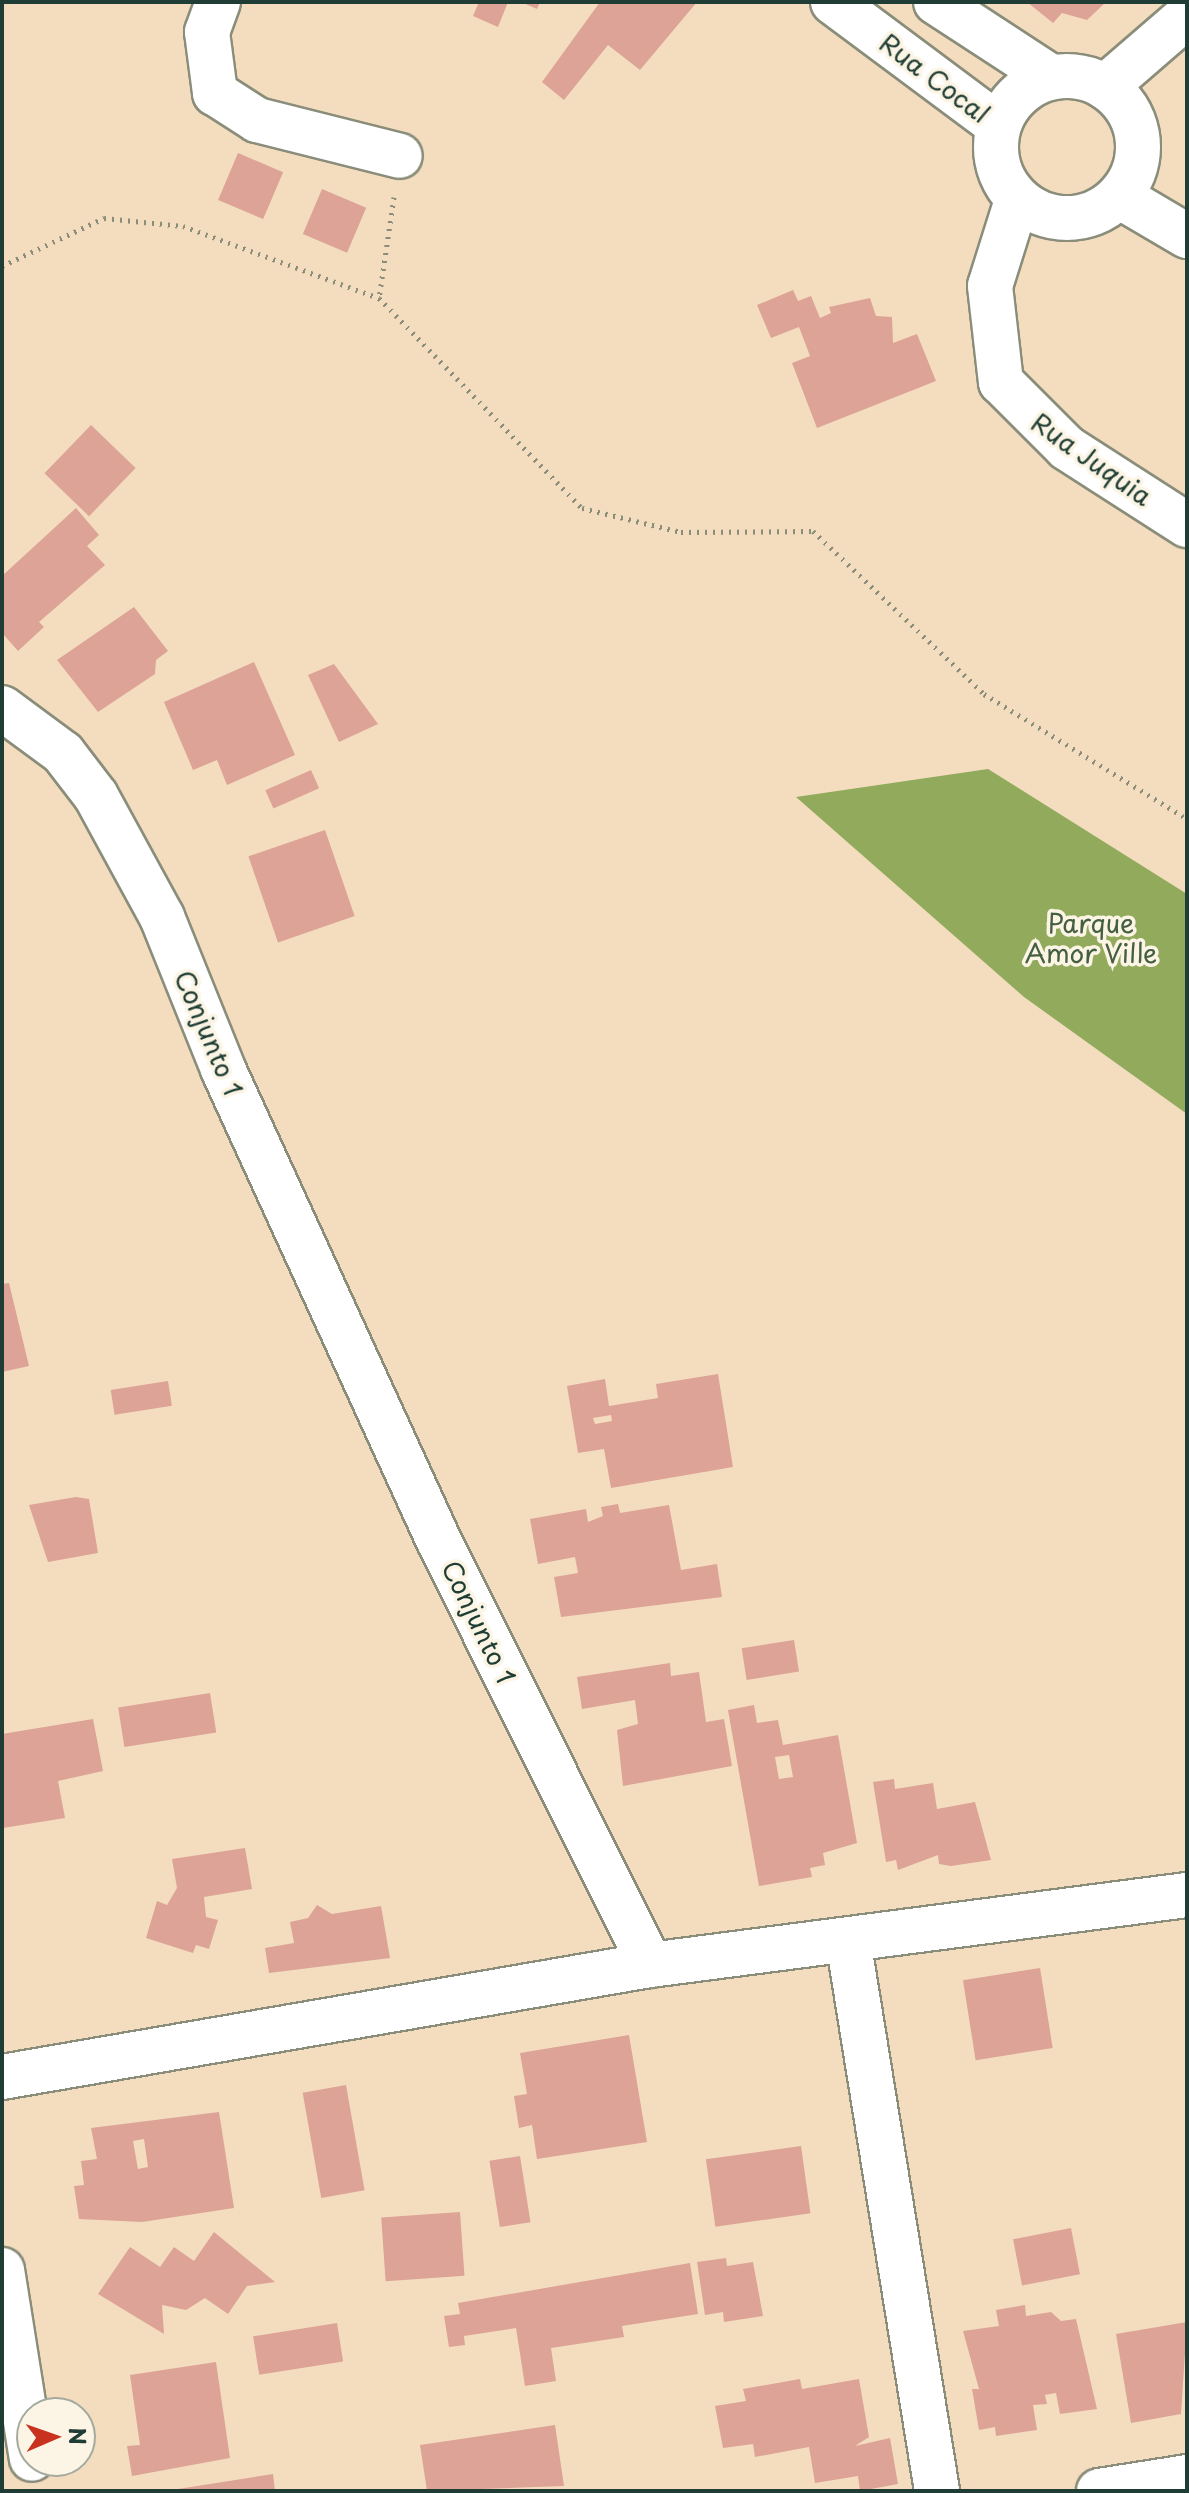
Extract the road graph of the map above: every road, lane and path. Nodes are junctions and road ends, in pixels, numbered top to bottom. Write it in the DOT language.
graph roads {
  1 [pos="218,2"];
  2 [pos="833,2"];
  3 [pos="936,2"];
  4 [pos="1187,16"];
  5 [pos="1051,77"];
  6 [pos="1105,87"];
  7 [pos="998,125"];
  8 [pos="400,156"];
  9 [pos="1119,196"];
  10 [pos="1017,200"];
  11 [pos="1187,236"];
  12 [pos="2,266"];
  13 [pos="379,298"];
  14 [pos="1187,525"];
  15 [pos="2,708"];
  16 [pos="1187,819"];
  17 [pos="1187,1895"];
  18 [pos="848,1940"];
  19 [pos="650,1965"];
  20 [pos="2,2077"];
  21 [pos="2,2270"];
  22 [pos="22,2397"];
  23 [pos="1187,2477"];
  24 [pos="937,2491"];
  25 [pos="1099,2491"];
  1 -- 8 [label="street"];
  2 -- 7 [label="street, Rua Cocal"];
  3 -- 5 [label="street"];
  4 -- 6 [label="street"];
  5 -- 6 [label="street"];
  5 -- 7 [label="street"];
  6 -- 9 [label="street"];
  7 -- 10 [label="street"];
  8 -- 13 [label="path"];
  9 -- 10 [label="street"];
  9 -- 11 [label="street"];
  10 -- 14 [label="street, Rua Juquia"];
  12 -- 13 [label="path"];
  13 -- 16 [label="path"];
  15 -- 19 [label="street, Conjunto 1"];
  17 -- 18 [label="street"];
  18 -- 19 [label="street"];
  18 -- 24 [label="street"];
  19 -- 20 [label="street"];
  21 -- 22 [label="street"];
  23 -- 25 [label="street"];
}
